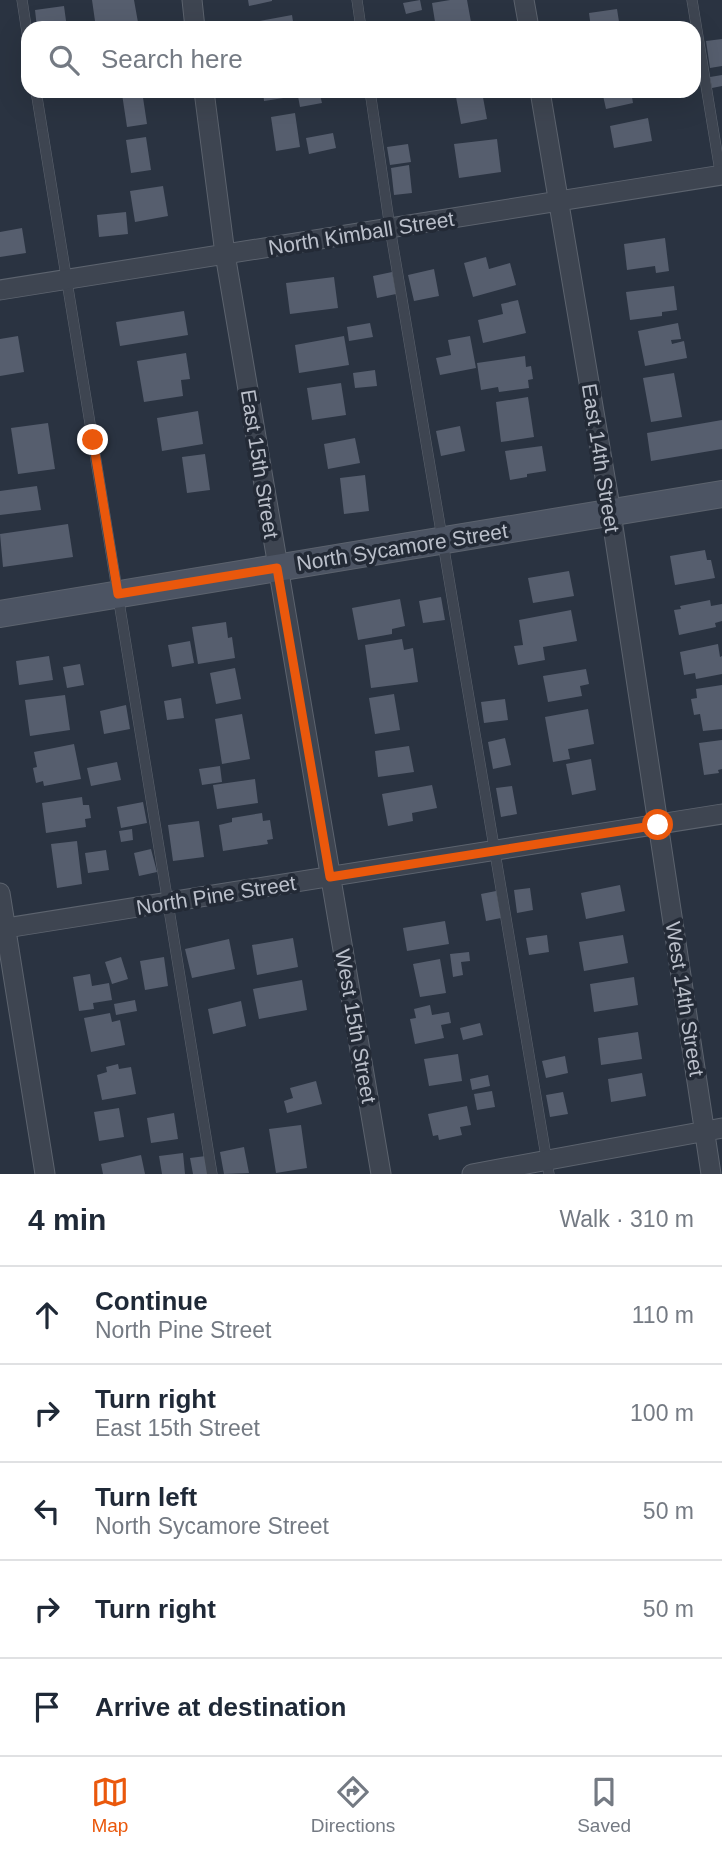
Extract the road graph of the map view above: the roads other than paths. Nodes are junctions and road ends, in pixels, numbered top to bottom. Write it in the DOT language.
graph roads {
  1 [pos="22,0"];
  2 [pos="192,0"];
  3 [pos="357,0"];
  4 [pos="524,0"];
  5 [pos="692,0"];
  6 [pos="25,21"];
  7 [pos="194,21"];
  8 [pos="360,21"];
  9 [pos="528,21"];
  10 [pos="696,21"];
  11 [pos="701,53"];
  12 [pos="37,98"];
  13 [pos="205,98"];
  14 [pos="371,98"];
  15 [pos="541,98"];
  16 [pos="722,177"];
  17 [pos="558,201"];
  18 [pos="390,228"];
  19 [pos="225,254"];
  20 [pos="67,280"];
  21 [pos="0,290"];
  22 [pos="722,494"];
  23 [pos="611,513"];
  24 [pos="441,541"];
  25 [pos="277,568"];
  26 [pos="118,594"];
  27 [pos="0,614"];
  28 [pos="722,814"];
  29 [pos="658,825"];
  30 [pos="494,851"];
  31 [pos="330,877"];
  32 [pos="0,893"];
  33 [pos="168,903"];
  34 [pos="3,928"];
  35 [pos="713,1129"];
  36 [pos="547,1167"];
  37 [pos="45,1174"];
  38 [pos="212,1174"];
  39 [pos="382,1174"];
  40 [pos="472,1174"];
  41 [pos="711,1174"];
  1 -- 6 [label="lane"];
  2 -- 7 [label="street"];
  3 -- 8 [label="lane"];
  4 -- 9 [label="street"];
  5 -- 10 [label="lane"];
  11 -- 16 [label="lane"];
  12 -- 20 [label="lane"];
  13 -- 19 [label="street, East 15th Street"];
  14 -- 18 [label="lane"];
  15 -- 17 [label="street, East 14th Street"];
  16 -- 17 [label="street, North Kimball Street"];
  17 -- 18 [label="street, North Kimball Street"];
  17 -- 23 [label="street, East 14th Street"];
  18 -- 19 [label="street, North Kimball Street"];
  18 -- 24 [label="lane"];
  19 -- 20 [label="street, North Kimball Street"];
  19 -- 25 [label="street, East 15th Street"];
  20 -- 21 [label="street, North Kimball Street"];
  20 -- 26 [label="lane"];
  22 -- 23 [label="main road, North Sycamore Street"];
  23 -- 24 [label="main road, North Sycamore Street"];
  23 -- 29 [label="street, East 14th Street"];
  24 -- 25 [label="main road, North Sycamore Street"];
  24 -- 30 [label="lane"];
  25 -- 26 [label="main road, North Sycamore Street"];
  25 -- 31 [label="street, East 15th Street"];
  26 -- 27 [label="main road, North Sycamore Street"];
  26 -- 33 [label="lane"];
  28 -- 29 [label="street, North Pine Street"];
  29 -- 30 [label="street, North Pine Street"];
  29 -- 35 [label="street, West 14th Street"];
  30 -- 31 [label="street, North Pine Street"];
  30 -- 36 [label="lane"];
  31 -- 33 [label="street, North Pine Street"];
  31 -- 39 [label="street, West 15th Street"];
  32 -- 34 [label="street"];
  33 -- 34 [label="street, North Pine Street"];
  33 -- 38 [label="lane"];
  34 -- 37 [label="street"];
  35 -- 36 [label="street"];
  35 -- 41 [label="street, West 14th Street"];
  36 -- 40 [label="street"];
}
